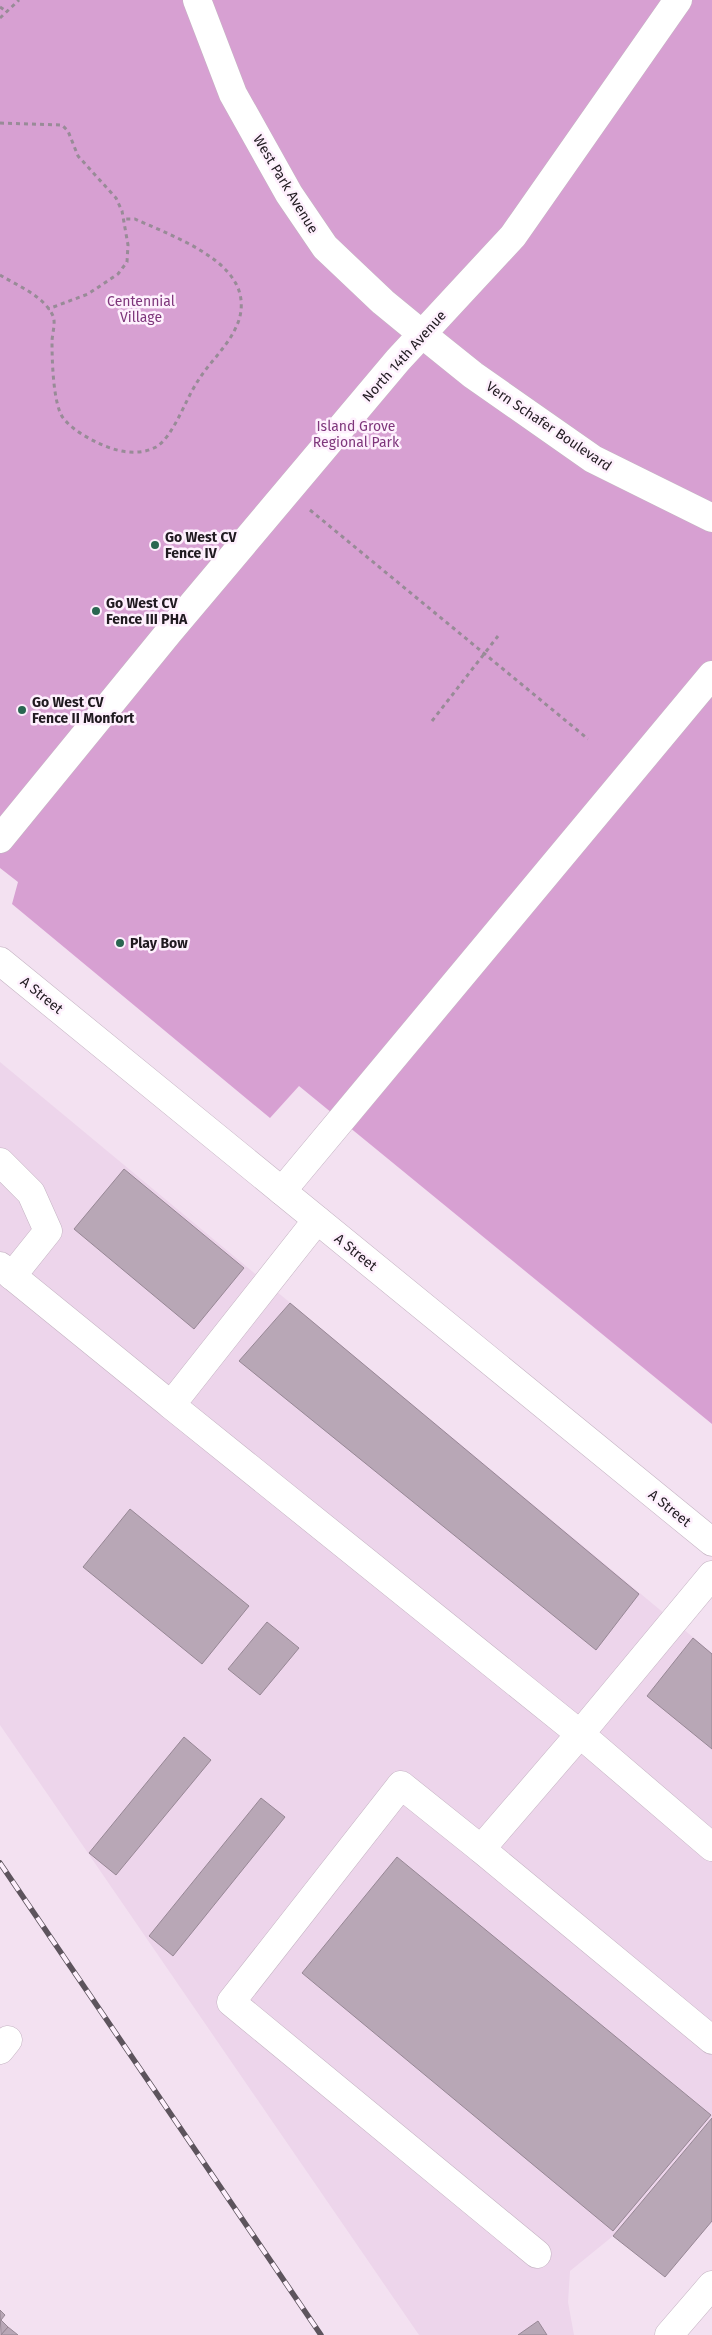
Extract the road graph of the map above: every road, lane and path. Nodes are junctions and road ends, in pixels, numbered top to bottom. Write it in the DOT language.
graph roads {
  1 [pos="19,0"];
  2 [pos="197,0"];
  3 [pos="678,0"];
  4 [pos="0,7"];
  5 [pos="6,12"];
  6 [pos="0,18"];
  7 [pos="0,123"];
  8 [pos="124,219"];
  9 [pos="0,275"];
  10 [pos="48,309"];
  11 [pos="422,334"];
  12 [pos="304,505"];
  13 [pos="712,518"];
  14 [pos="498,636"];
  15 [pos="484,653"];
  16 [pos="712,675"];
  17 [pos="432,721"];
  18 [pos="588,739"];
  19 [pos="0,839"];
  20 [pos="0,961"];
  21 [pos="0,1162"];
  22 [pos="282,1191"];
  23 [pos="317,1220"];
  24 [pos="6,1271"];
  25 [pos="171,1405"];
  26 [pos="712,1542"];
  27 [pos="712,1575"];
  28 [pos="580,1734"];
  29 [pos="712,1848"];
  30 [pos="481,1849"];
  31 [pos="712,2040"];
  32 [pos="537,2254"];
  33 [pos="712,2285"];
  34 [pos="669,2335"];
  1 -- 5 [label="path"];
  2 -- 11 [label="street, West Park Avenue"];
  3 -- 11 [label="street, North 14th Avenue"];
  4 -- 5 [label="path"];
  5 -- 6 [label="path"];
  7 -- 8 [label="path"];
  8 -- 10 [label="path"];
  8 -- 10 [label="path"];
  9 -- 10 [label="path"];
  11 -- 13 [label="street, Vern Schafer Boulevard"];
  11 -- 19 [label="street, North 14th Avenue"];
  12 -- 15 [label="path"];
  14 -- 15 [label="path"];
  15 -- 17 [label="path"];
  15 -- 18 [label="path"];
  16 -- 22 [label="street"];
  20 -- 22 [label="street, A Street"];
  21 -- 24 [label="street"];
  22 -- 23 [label="street, A Street"];
  23 -- 25 [label="street"];
  23 -- 26 [label="street, A Street"];
  24 -- 25 [label="street"];
  25 -- 28 [label="street"];
  27 -- 28 [label="street"];
  28 -- 29 [label="street"];
  28 -- 30 [label="street"];
  30 -- 31 [label="street"];
  30 -- 32 [label="street"];
  33 -- 34 [label="street"];
}
